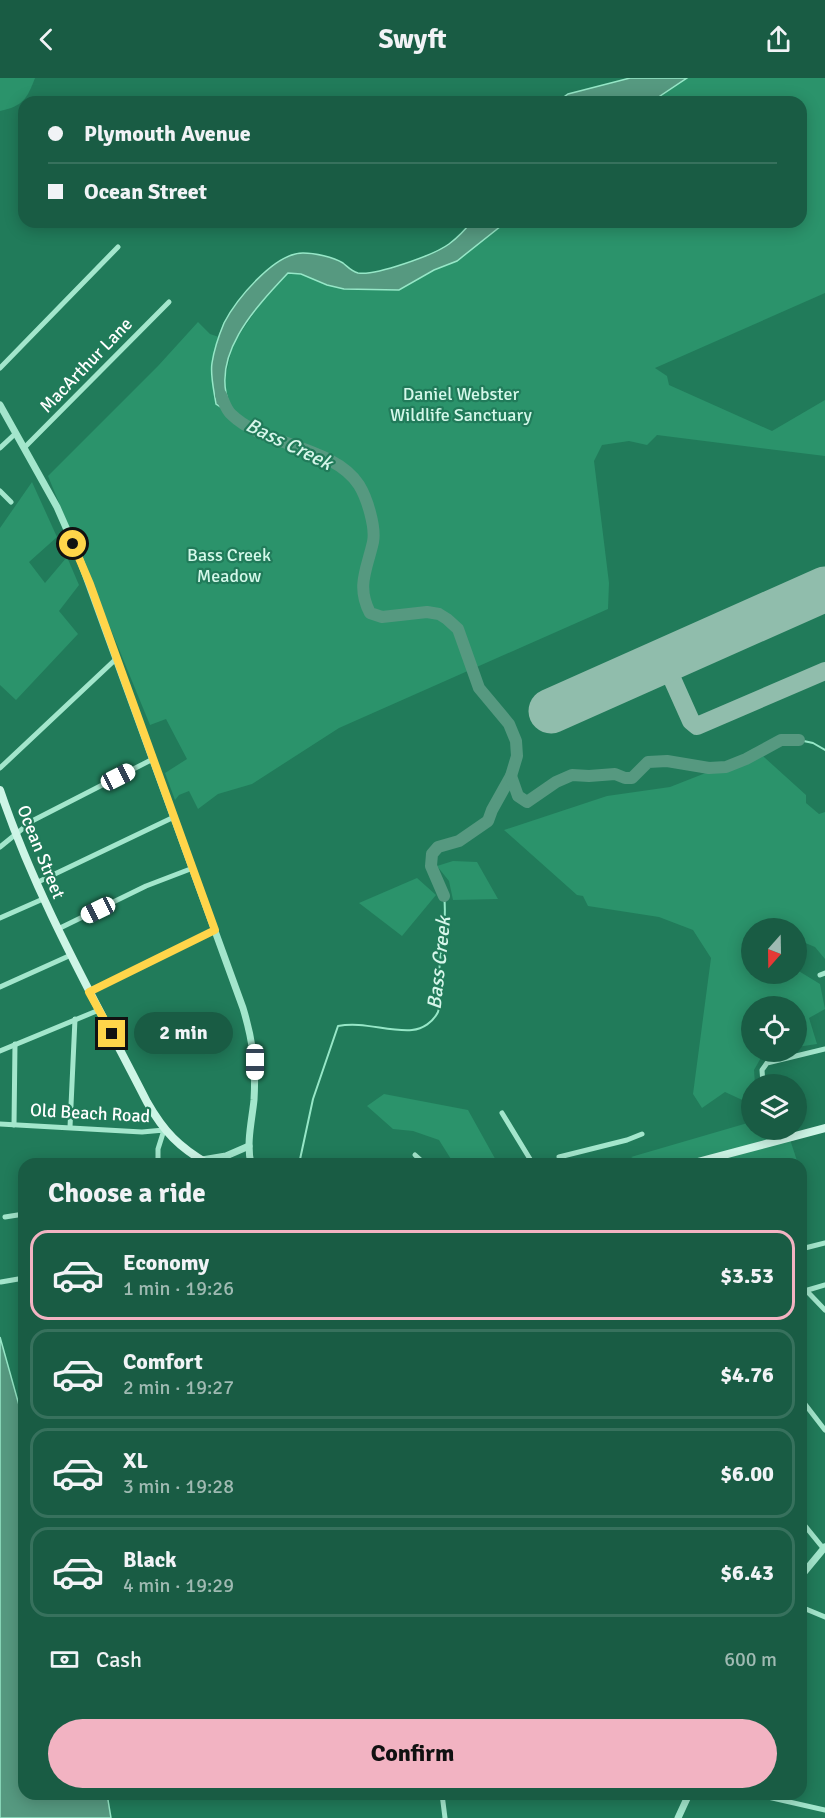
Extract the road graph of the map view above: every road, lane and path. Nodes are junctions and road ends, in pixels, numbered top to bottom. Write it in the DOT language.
graph roads {
  1 [pos="118,248"];
  2 [pos="169,302"];
  3 [pos="0,368"];
  4 [pos="0,405"];
  5 [pos="16,433"];
  6 [pos="0,448"];
  7 [pos="24,448"];
  8 [pos="0,491"];
  9 [pos="11,502"];
  10 [pos="117,658"];
  11 [pos="153,759"];
  12 [pos="0,768"];
  13 [pos="0,790"];
  14 [pos="174,817"];
  15 [pos="15,835"];
  16 [pos="0,847"];
  17 [pos="193,868"];
  18 [pos="36,883"];
  19 [pos="43,899"];
  20 [pos="0,918"];
  21 [pos="58,929"];
  22 [pos="215,930"];
  23 [pos="71,955"];
  24 [pos="0,987"];
  25 [pos="89,992"];
  26 [pos="99,1010"];
  27 [pos="75,1019"];
  28 [pos="15,1044"];
  29 [pos="825,1049"];
  30 [pos="0,1050"];
  31 [pos="762,1074"];
  32 [pos="502,1113"];
  33 [pos="0,1124"];
  34 [pos="14,1125"];
  35 [pos="70,1127"];
  36 [pos="825,1128"];
  37 [pos="164,1130"];
  38 [pos="642,1134"];
  39 [pos="775,1141"];
  40 [pos="249,1146"];
  41 [pos="415,1155"];
  42 [pos="159,1158"];
  43 [pos="199,1158"];
  44 [pos="219,1158"];
  45 [pos="250,1158"];
  46 [pos="418,1158"];
  47 [pos="529,1158"];
  48 [pos="560,1158"];
  49 [pos="712,1158"];
  50 [pos="18,1215"];
  51 [pos="5,1217"];
  52 [pos="825,1243"];
  53 [pos="807,1248"];
  54 [pos="18,1279"];
  55 [pos="1,1282"];
  56 [pos="825,1286"];
  57 [pos="807,1290"];
  58 [pos="807,1294"];
  59 [pos="825,1310"];
  60 [pos="807,1407"];
  61 [pos="825,1430"];
  62 [pos="807,1528"];
  63 [pos="824,1548"];
  64 [pos="807,1569"];
  65 [pos="807,1610"];
  66 [pos="825,1617"];
  67 [pos="443,1800"];
  68 [pos="686,1800"];
  69 [pos="781,1800"];
  70 [pos="825,1810"];
  71 [pos="445,1818"];
  72 [pos="678,1818"];
  1 -- 3 [label="street"];
  2 -- 7 [label="street, MacArthur Lane"];
  4 -- 5 [label="street"];
  5 -- 6 [label="street"];
  5 -- 7 [label="street"];
  7 -- 10 [label="street"];
  8 -- 9 [label="street"];
  10 -- 11 [label="street"];
  10 -- 12 [label="street"];
  11 -- 14 [label="street"];
  11 -- 15 [label="street"];
  13 -- 15 [label="main road, Ocean Street"];
  14 -- 17 [label="street"];
  14 -- 18 [label="street"];
  15 -- 16 [label="street"];
  15 -- 18 [label="main road, Ocean Street"];
  17 -- 21 [label="street"];
  17 -- 22 [label="street"];
  18 -- 19 [label="main road, Ocean Street"];
  19 -- 20 [label="street"];
  19 -- 21 [label="main road, Ocean Street"];
  21 -- 23 [label="main road, Ocean Street"];
  22 -- 25 [label="street"];
  22 -- 40 [label="street"];
  23 -- 24 [label="street"];
  23 -- 25 [label="main road, Ocean Street"];
  25 -- 26 [label="main road, Ocean Street"];
  26 -- 27 [label="street"];
  26 -- 37 [label="main road, Ocean Street"];
  27 -- 28 [label="street"];
  27 -- 35 [label="street"];
  28 -- 30 [label="street"];
  28 -- 34 [label="street"];
  29 -- 31 [label="street"];
  32 -- 47 [label="street"];
  33 -- 34 [label="street, Old Beach Road"];
  34 -- 35 [label="street, Old Beach Road"];
  35 -- 37 [label="street, Old Beach Road"];
  36 -- 39 [label="main road"];
  37 -- 42 [label="street"];
  37 -- 43 [label="main road, Ocean Street"];
  38 -- 48 [label="street"];
  39 -- 49 [label="main road"];
  40 -- 44 [label="street"];
  40 -- 45 [label="street"];
  41 -- 46 [label="street"];
  50 -- 51 [label="street"];
  52 -- 53 [label="street"];
  54 -- 55 [label="street"];
  56 -- 57 [label="street"];
  58 -- 59 [label="street"];
  60 -- 61 [label="street"];
  62 -- 63 [label="street"];
  63 -- 64 [label="street"];
  65 -- 66 [label="street"];
  67 -- 71 [label="street"];
  68 -- 72 [label="street"];
  69 -- 70 [label="street"];
}
